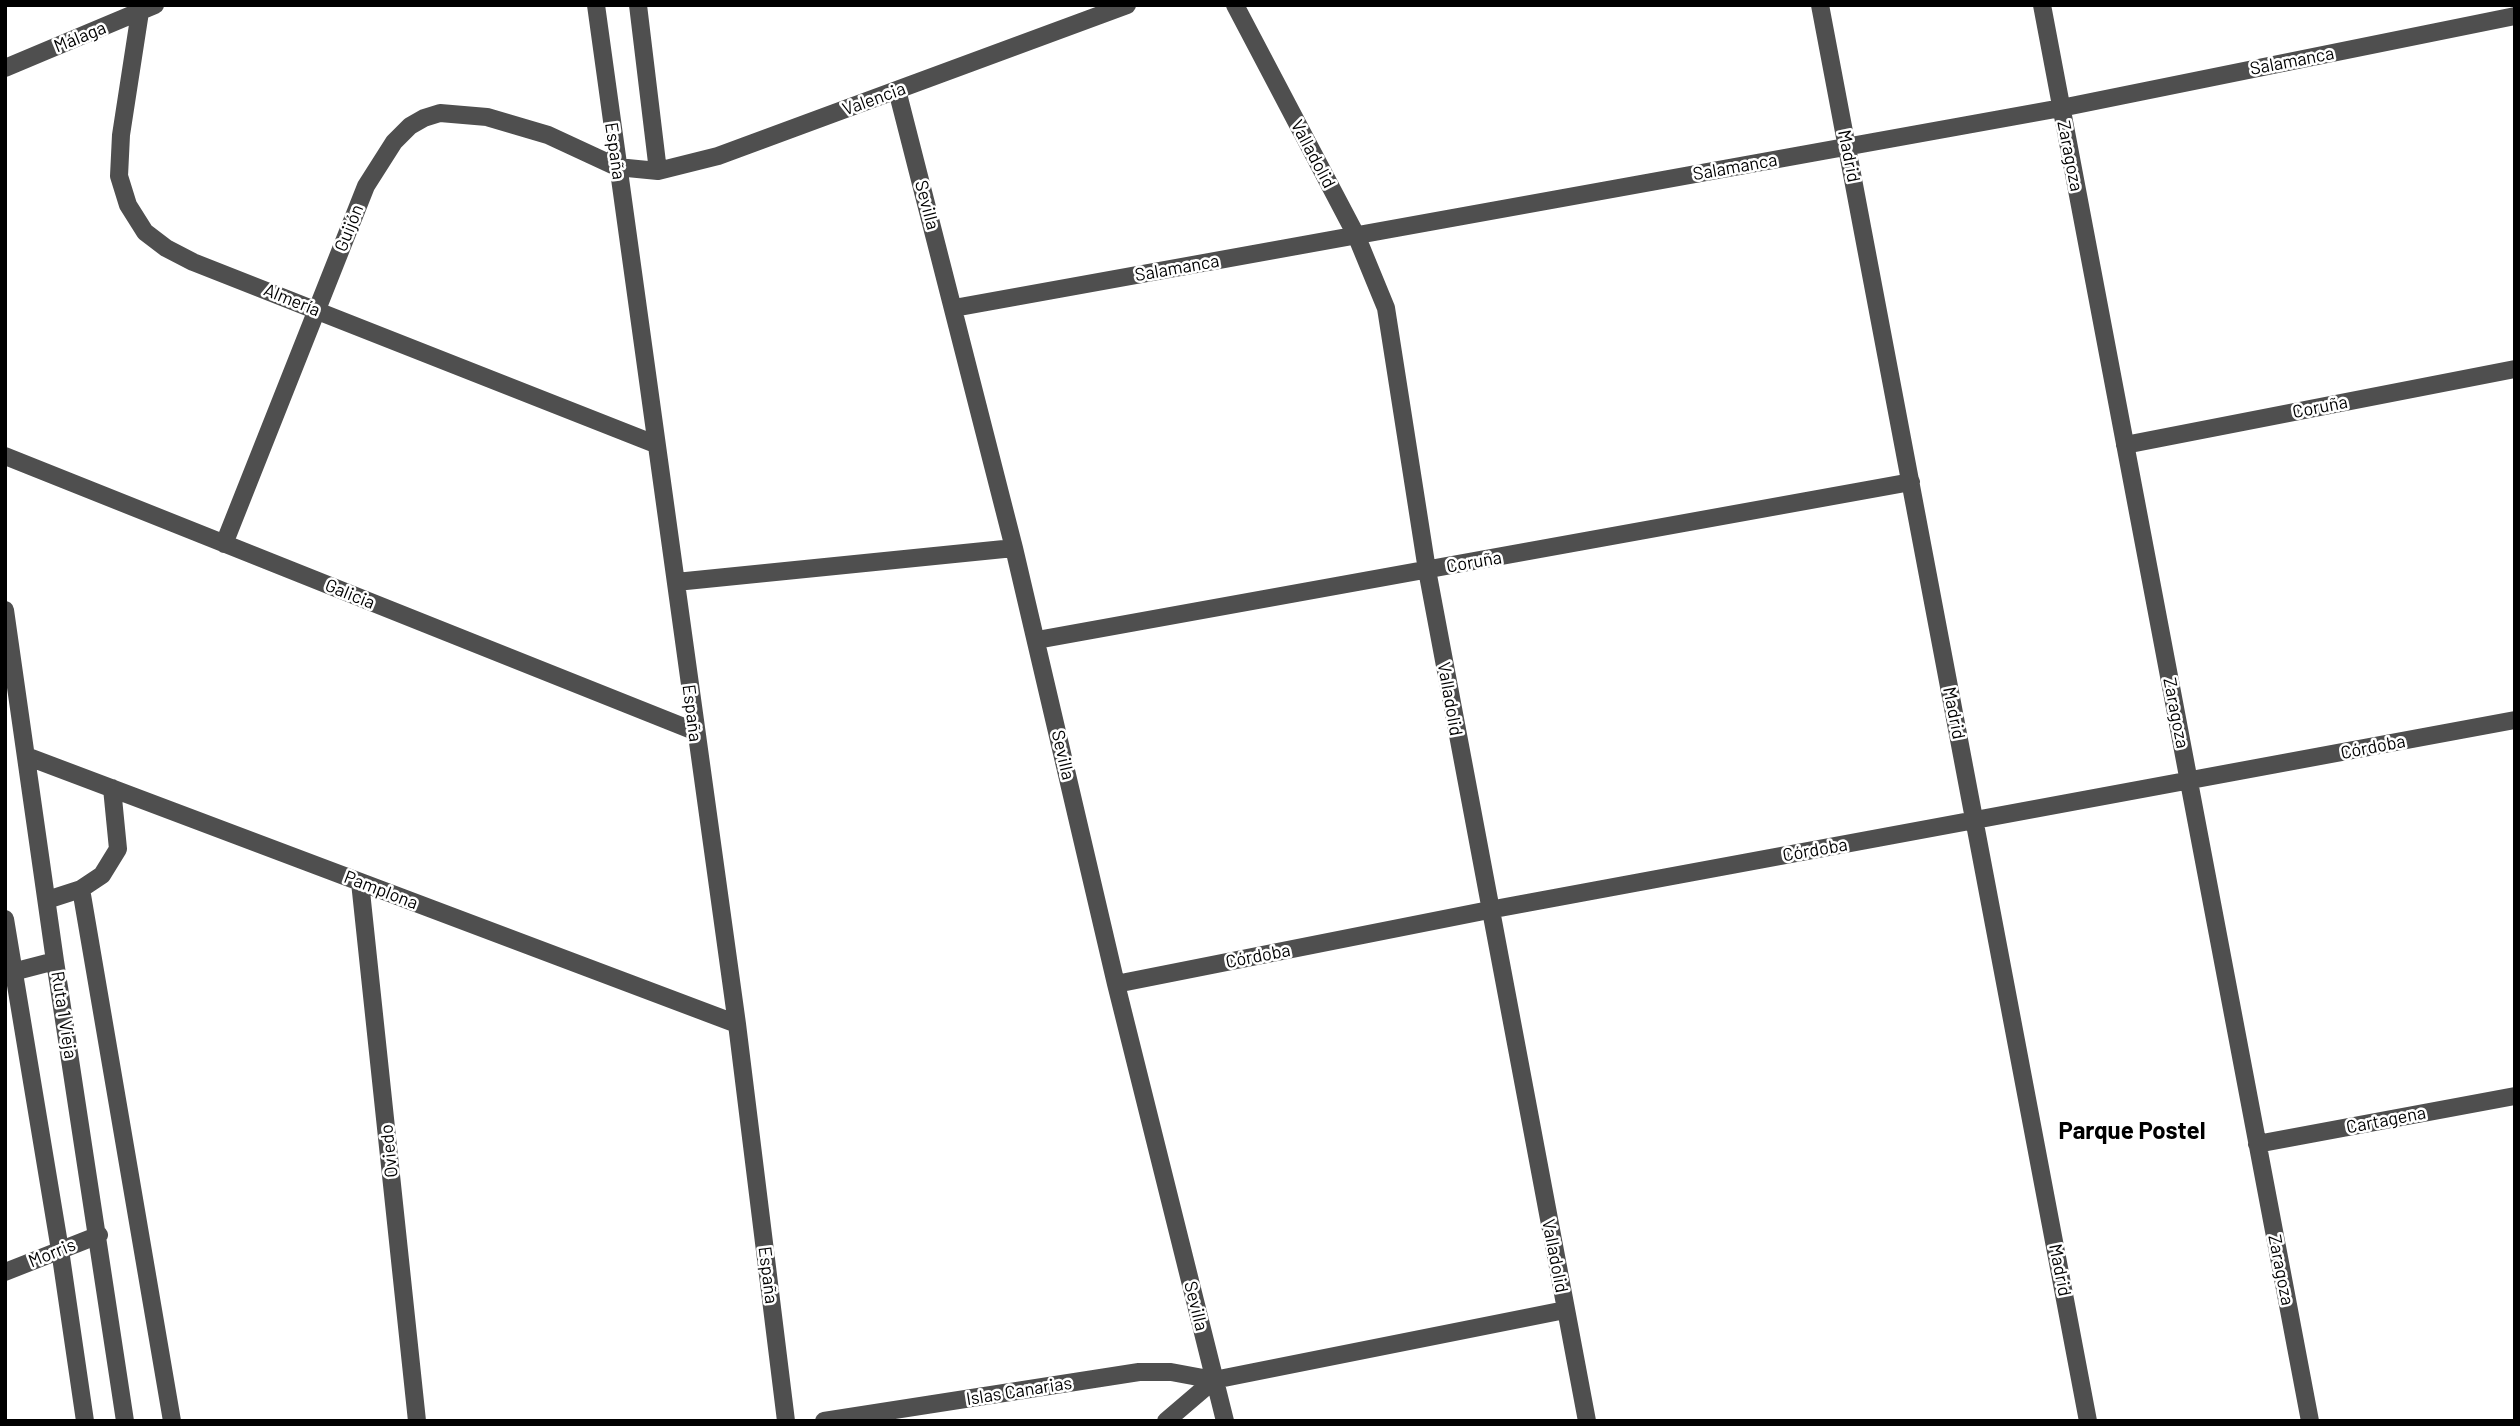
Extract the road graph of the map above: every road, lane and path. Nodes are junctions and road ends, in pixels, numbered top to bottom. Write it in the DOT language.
graph roads {
  1 [pos="596,5"];
  2 [pos="638,5"];
  3 [pos="1127,5"];
  4 [pos="1235,5"];
  5 [pos="1821,5"];
  6 [pos="2042,5"];
  7 [pos="147,9"];
  8 [pos="2515,16"];
  9 [pos="5,68"];
  10 [pos="897,90"];
  11 [pos="2061,108"];
  12 [pos="1847,146"];
  13 [pos="617,167"];
  14 [pos="658,171"];
  15 [pos="1356,236"];
  16 [pos="954,308"];
  17 [pos="316,310"];
  18 [pos="2515,369"];
  19 [pos="655,444"];
  20 [pos="2125,445"];
  21 [pos="5,456"];
  22 [pos="1911,482"];
  23 [pos="224,544"];
  24 [pos="1014,548"];
  25 [pos="1427,570"];
  26 [pos="676,582"];
  27 [pos="5,610"];
  28 [pos="1037,640"];
  29 [pos="11,682"];
  30 [pos="2515,720"];
  31 [pos="694,731"];
  32 [pos="26,756"];
  33 [pos="2189,782"];
  34 [pos="112,788"];
  35 [pos="1975,821"];
  36 [pos="360,882"];
  37 [pos="81,889"];
  38 [pos="47,900"];
  39 [pos="1489,910"];
  40 [pos="5,919"];
  41 [pos="55,961"];
  42 [pos="9,972"];
  43 [pos="1116,984"];
  44 [pos="737,1024"];
  45 [pos="2515,1096"];
  46 [pos="2258,1144"];
  47 [pos="99,1235"];
  48 [pos="60,1250"];
  49 [pos="5,1272"];
  50 [pos="1565,1310"];
  51 [pos="1214,1380"];
  52 [pos="85,1421"];
  53 [pos="125,1421"];
  54 [pos="172,1421"];
  55 [pos="417,1421"];
  56 [pos="786,1421"];
  57 [pos="824,1421"];
  58 [pos="1166,1421"];
  59 [pos="1225,1421"];
  60 [pos="1587,1421"];
  61 [pos="2088,1421"];
  62 [pos="2310,1421"];
  1 -- 13 [label="street, España"];
  2 -- 14 [label="street"];
  3 -- 10 [label="street, Valencia"];
  4 -- 15 [label="street, Valladolid"];
  5 -- 12 [label="street, Madrid"];
  6 -- 11 [label="street, Zaragoza"];
  7 -- 9 [label="street, Málaga"];
  7 -- 17 [label="street, Almería"];
  8 -- 11 [label="street, Salamanca"];
  10 -- 14 [label="street, Valencia"];
  10 -- 16 [label="street, Sevilla"];
  11 -- 12 [label="street, Salamanca"];
  11 -- 20 [label="street, Zaragoza"];
  12 -- 15 [label="street, Salamanca"];
  12 -- 22 [label="street, Madrid"];
  13 -- 14 [label="street, Valencia"];
  13 -- 17 [label="street, Guijón"];
  13 -- 19 [label="street, España"];
  15 -- 16 [label="street, Salamanca"];
  15 -- 25 [label="street, Valladolid"];
  16 -- 24 [label="street, Sevilla"];
  17 -- 19 [label="street, Almería"];
  17 -- 23 [label="street, Guijón"];
  18 -- 20 [label="street, Coruña"];
  19 -- 26 [label="street, España"];
  20 -- 33 [label="street, Zaragoza"];
  21 -- 23 [label="street, Galicia"];
  22 -- 25 [label="street, Coruña"];
  22 -- 35 [label="street, Madrid"];
  23 -- 31 [label="street, Galicia"];
  24 -- 26 [label="street"];
  24 -- 28 [label="street, Sevilla"];
  25 -- 28 [label="street, Coruña"];
  25 -- 39 [label="street, Valladolid"];
  26 -- 31 [label="street, España"];
  27 -- 29 [label="street, Ruta 1 Vieja"];
  28 -- 43 [label="street, Sevilla"];
  29 -- 32 [label="street, Ruta 1 Vieja"];
  30 -- 33 [label="street, Córdoba"];
  31 -- 44 [label="street, España"];
  32 -- 34 [label="street, Pamplona"];
  32 -- 38 [label="street, Ruta 1 Vieja"];
  33 -- 35 [label="street, Córdoba"];
  33 -- 46 [label="street, Zaragoza"];
  34 -- 36 [label="street, Pamplona"];
  34 -- 37 [label="street"];
  35 -- 39 [label="street, Córdoba"];
  35 -- 61 [label="street, Madrid"];
  36 -- 44 [label="street, Pamplona"];
  36 -- 55 [label="street, Oviedo"];
  37 -- 38 [label="street"];
  37 -- 54 [label="street"];
  38 -- 41 [label="street, Ruta 1 Vieja"];
  39 -- 43 [label="street, Córdoba"];
  39 -- 50 [label="street, Valladolid"];
  40 -- 42 [label="street"];
  41 -- 42 [label="street"];
  41 -- 47 [label="street, Ruta 1 Vieja"];
  42 -- 48 [label="street"];
  43 -- 51 [label="street, Sevilla"];
  44 -- 56 [label="street, España"];
  45 -- 46 [label="street, Cartagena"];
  46 -- 62 [label="street, Zaragoza"];
  47 -- 48 [label="street, Morris"];
  47 -- 53 [label="street, Ruta 1 Vieja"];
  48 -- 49 [label="street, Morris"];
  48 -- 52 [label="street"];
  50 -- 51 [label="street, Islas Canarias"];
  50 -- 60 [label="street, Valladolid"];
  51 -- 57 [label="street, Islas Canarias"];
  51 -- 58 [label="street, Islas Canarias"];
  51 -- 59 [label="street, Sevilla"];
}
